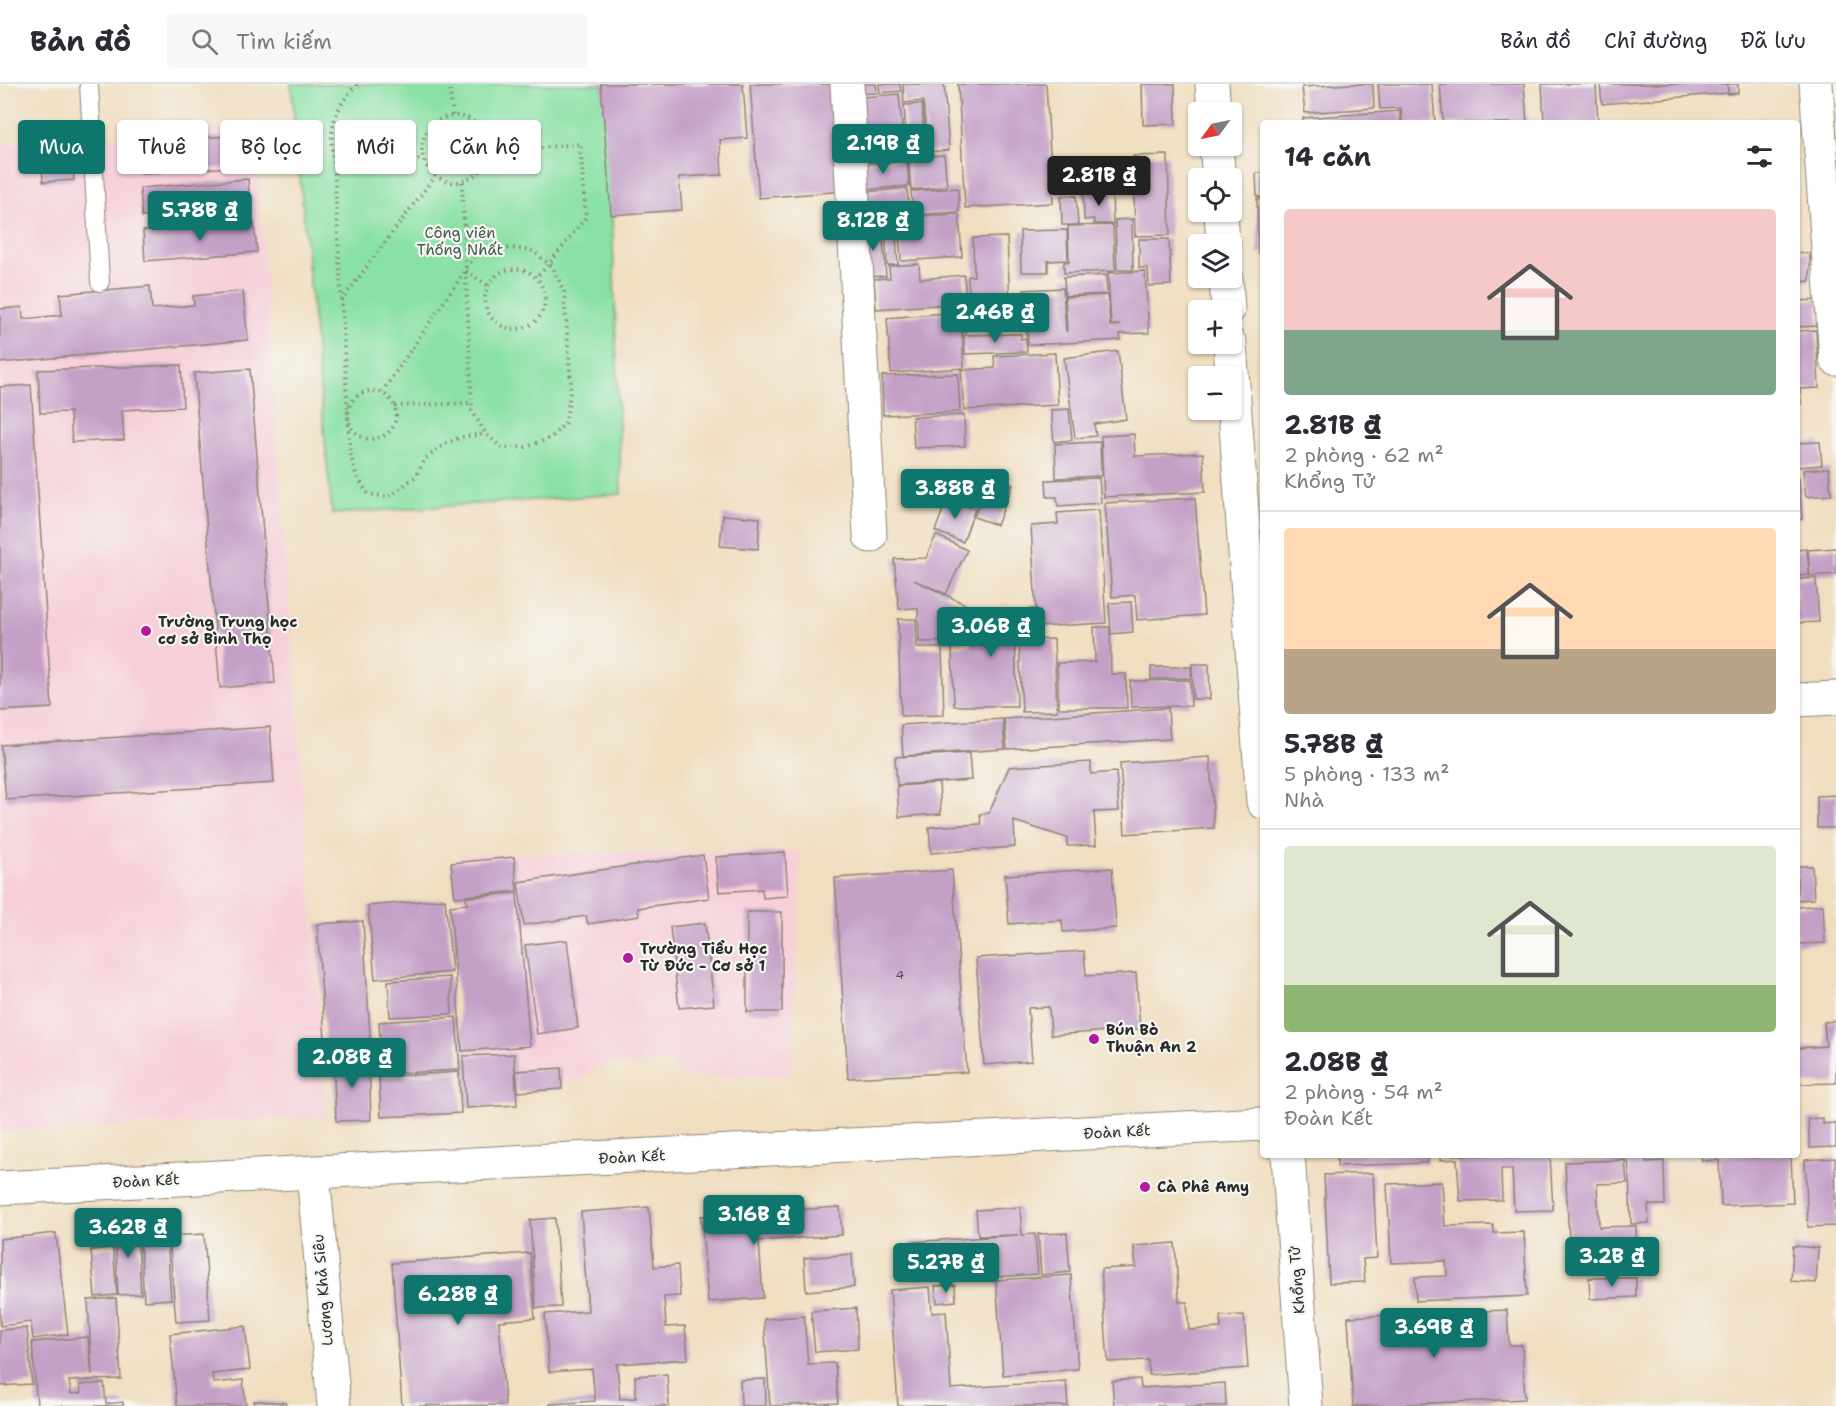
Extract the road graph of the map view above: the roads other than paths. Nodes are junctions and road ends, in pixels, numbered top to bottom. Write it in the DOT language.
graph roads {
  1 [pos="88,84"];
  2 [pos="847,84"];
  3 [pos="1212,84"];
  4 [pos="1816,84"];
  5 [pos="1213,102"];
  6 [pos="100,282"];
  7 [pos="1231,354"];
  8 [pos="1836,359"];
  9 [pos="870,536"];
  10 [pos="1836,698"];
  11 [pos="1800,700"];
  12 [pos="1260,722"];
  13 [pos="1260,1124"];
  14 [pos="1288,1158"];
  15 [pos="313,1173"];
  16 [pos="0,1188"];
  17 [pos="334,1406"];
  18 [pos="1306,1406"];
  1 -- 6 [label="lane"];
  2 -- 9 [label="street"];
  3 -- 5 [label="street"];
  4 -- 8 [label="street"];
  7 -- 12 [label="street"];
  10 -- 11 [label="street"];
  13 -- 15 [label="street, Đoàn Kết"];
  14 -- 18 [label="street, Khổng Tử"];
  15 -- 16 [label="street, Đoàn Kết"];
  15 -- 17 [label="street, Lương Khả Siêu"];
}
